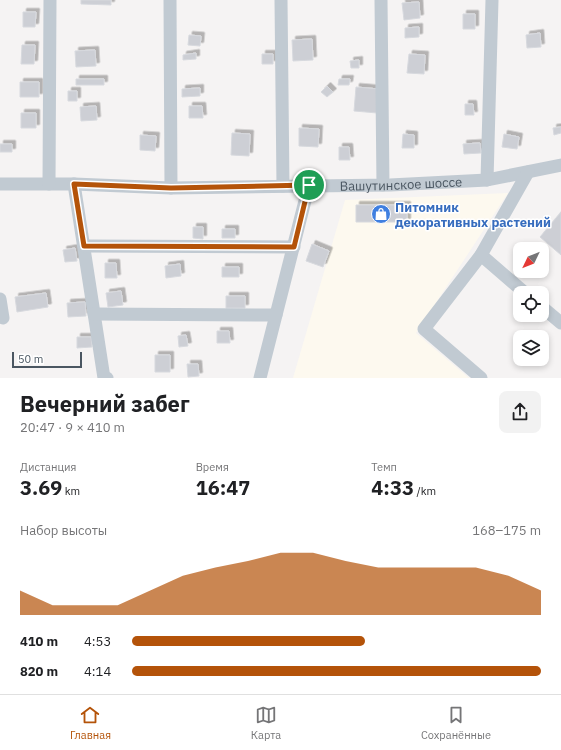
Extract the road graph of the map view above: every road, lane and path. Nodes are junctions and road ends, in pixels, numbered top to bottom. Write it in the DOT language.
graph roads {
  1 [pos="50,0"];
  2 [pos="170,0"];
  3 [pos="281,0"];
  4 [pos="381,0"];
  5 [pos="492,0"];
  6 [pos="561,165"];
  7 [pos="528,172"];
  8 [pos="488,180"];
  9 [pos="0,184"];
  10 [pos="49,184"];
  11 [pos="74,184"];
  12 [pos="309,185"];
  13 [pos="383,185"];
  14 [pos="283,186"];
  15 [pos="171,188"];
  16 [pos="84,246"];
  17 [pos="294,247"];
  18 [pos="481,255"];
  19 [pos="518,286"];
  20 [pos="0,299"];
  21 [pos="549,313"];
  22 [pos="94,314"];
  23 [pos="276,315"];
  24 [pos="3,318"];
  25 [pos="561,323"];
  26 [pos="101,378"];
  27 [pos="104,378"];
  28 [pos="108,378"];
  29 [pos="260,378"];
  30 [pos="481,378"];
  1 -- 10 [label="street"];
  2 -- 15 [label="street"];
  3 -- 14 [label="street"];
  4 -- 13 [label="street"];
  5 -- 8 [label="street"];
  6 -- 7 [label="street, Вашутинское шоссе"];
  7 -- 8 [label="street, Вашутинское шоссе"];
  7 -- 18 [label="street"];
  8 -- 13 [label="street, Вашутинское шоссе"];
  9 -- 10 [label="street, Вашутинское шоссе"];
  10 -- 11 [label="street, Вашутинское шоссе"];
  11 -- 15 [label="street, Вашутинское шоссе"];
  11 -- 16 [label="street"];
  12 -- 13 [label="street, Вашутинское шоссе"];
  12 -- 14 [label="street, Вашутинское шоссе"];
  12 -- 17 [label="street"];
  14 -- 15 [label="street, Вашутинское шоссе"];
  16 -- 17 [label="street"];
  16 -- 22 [label="street"];
  17 -- 23 [label="street"];
  18 -- 19 [label="street"];
  18 -- 30 [label="street"];
  20 -- 24 [label="street"];
  21 -- 25 [label="street"];
  22 -- 23 [label="street"];
  22 -- 27 [label="street"];
  23 -- 29 [label="street"];
  26 -- 27 [label="street"];
  27 -- 28 [label="street"];
}
